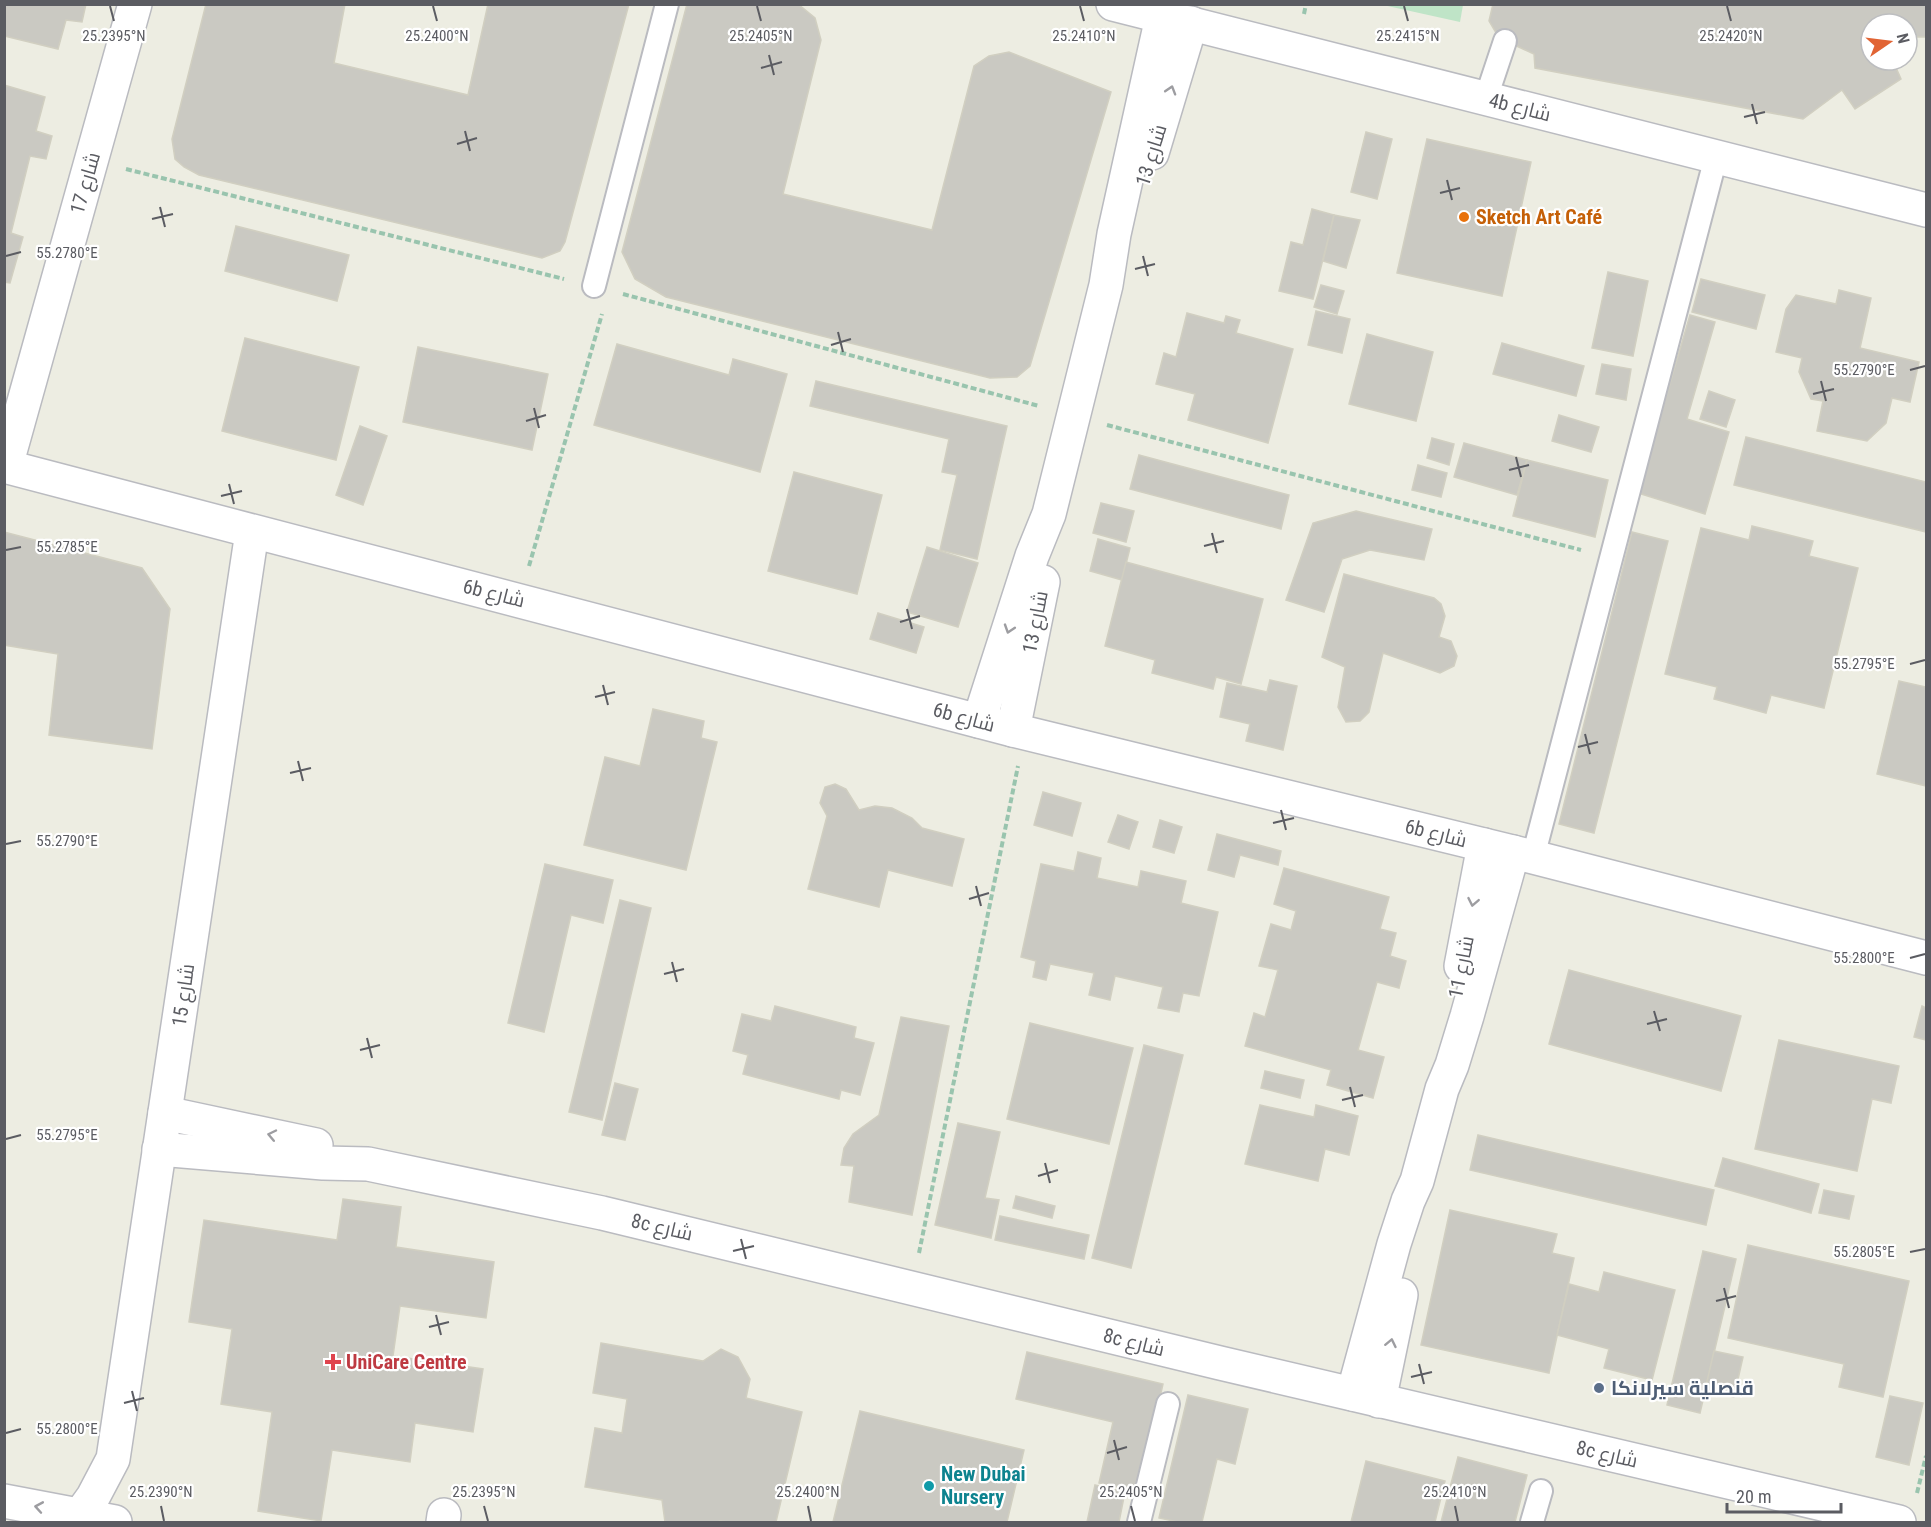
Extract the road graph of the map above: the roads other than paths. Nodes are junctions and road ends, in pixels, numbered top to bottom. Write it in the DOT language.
graph roads {
  1 [pos="135,4"];
  2 [pos="667,4"];
  3 [pos="1113,4"];
  4 [pos="1176,20"];
  5 [pos="1505,41"];
  6 [pos="1486,98"];
  7 [pos="1716,157"];
  8 [pos="1926,210"];
  9 [pos="601,288"];
  10 [pos="5,466"];
  11 [pos="1049,514"];
  12 [pos="252,532"];
  13 [pos="979,721"];
  14 [pos="1019,731"];
  15 [pos="1510,851"];
  16 [pos="1926,958"];
  17 [pos="165,1113"];
  18 [pos="159,1149"];
  19 [pos="368,1164"];
  20 [pos="1366,1397"];
  21 [pos="1168,1404"];
  22 [pos="113,1459"];
  23 [pos="1540,1491"];
  24 [pos="4,1501"];
  25 [pos="78,1519"];
  26 [pos="115,1522"];
  27 [pos="131,1522"];
  28 [pos="1139,1522"];
  29 [pos="1532,1522"];
  30 [pos="1899,1522"];
  1 -- 10 [label="street, شارع 17"];
  2 -- 9 [label="lane"];
  3 -- 4 [label="street, 4b شارع"];
  4 -- 6 [label="street, 4b شارع"];
  4 -- 11 [label="street, شارع 13"];
  5 -- 6 [label="lane"];
  6 -- 7 [label="street, 4b شارع"];
  7 -- 8 [label="street, 4b شارع"];
  7 -- 15 [label="lane"];
  10 -- 12 [label="street, 6b شارع"];
  11 -- 13 [label="street, شارع 13, one-way"];
  11 -- 14 [label="street, شارع 13"];
  12 -- 13 [label="street, 6b شارع"];
  12 -- 17 [label="street, شارع 15"];
  13 -- 14 [label="street, 6b شارع"];
  14 -- 15 [label="street, 6b شارع"];
  15 -- 16 [label="street, 6b شارع"];
  15 -- 20 [label="street, شارع 11"];
  17 -- 18 [label="street, شارع 15"];
  19 -- 17 [label="street, 8c شارع, one-way"];
  18 -- 19 [label="street, 8c شارع"];
  18 -- 22 [label="street, شارع 15"];
  19 -- 20 [label="street, 8c شارع"];
  20 -- 30 [label="street, 8c شارع"];
  21 -- 28 [label="lane"];
  22 -- 25 [label="street, شارع 15"];
  22 -- 27 [label="street, شارع 15"];
  23 -- 29 [label="lane"];
  25 -- 24 [label="street, one-way"];
  25 -- 26 [label="street"];
}
